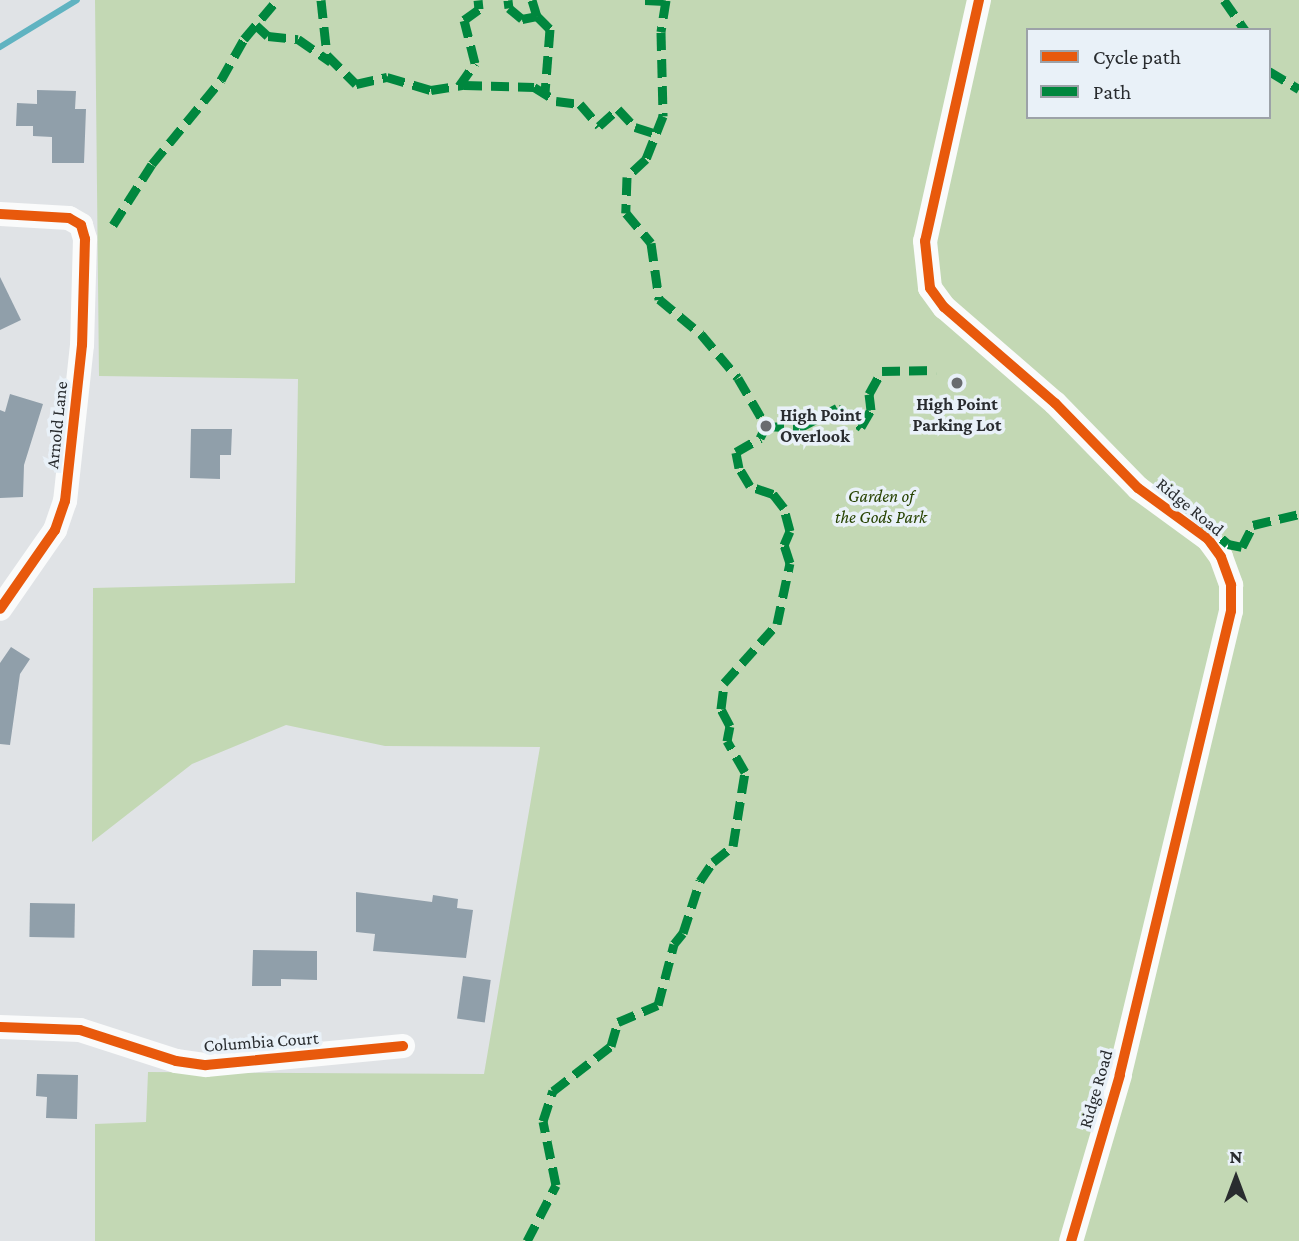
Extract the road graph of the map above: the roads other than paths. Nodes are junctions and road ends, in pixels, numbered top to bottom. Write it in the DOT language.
graph roads {
  1 [pos="979,0"];
  2 [pos="0,214"];
  3 [pos="0,609"];
  4 [pos="0,1027"];
  5 [pos="403,1046"];
  6 [pos="1071,1241"];
  1 -- 6 [label="street, Ridge Road"];
  2 -- 3 [label="street, Arnold Lane"];
  4 -- 5 [label="street, Columbia Court"];
}
